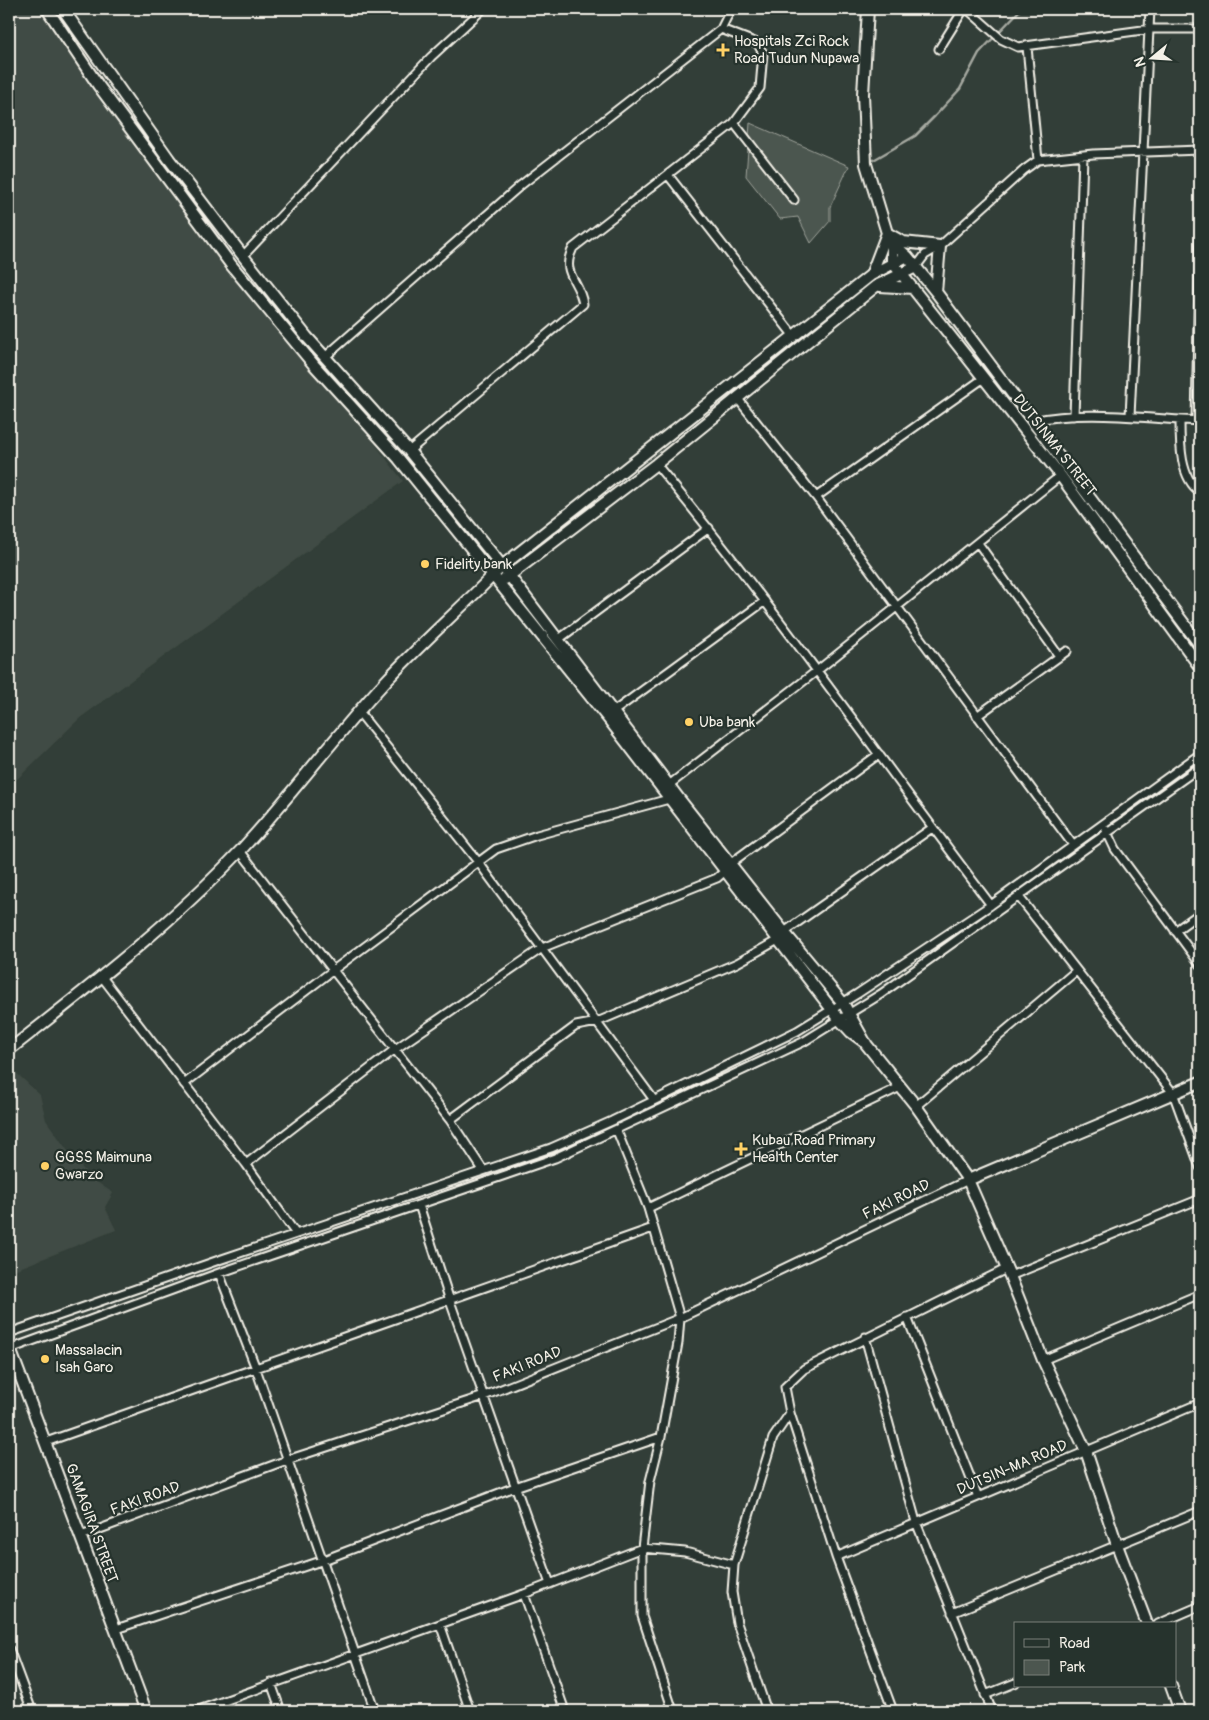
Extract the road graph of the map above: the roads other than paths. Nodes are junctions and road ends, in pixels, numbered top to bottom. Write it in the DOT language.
graph roads {
  1 [pos="47,9"];
  2 [pos="63,9"];
  3 [pos="483,9"];
  4 [pos="731,9"];
  5 [pos="868,9"];
  6 [pos="966,9"];
  7 [pos="1150,9"];
  8 [pos="721,29"];
  9 [pos="1200,29"];
  10 [pos="1150,30"];
  11 [pos="1027,47"];
  12 [pos="939,49"];
  13 [pos="734,124"];
  14 [pos="1200,150"];
  15 [pos="1143,152"];
  16 [pos="1083,156"];
  17 [pos="1038,160"];
  18 [pos="668,175"];
  19 [pos="794,200"];
  20 [pos="1200,230"];
  21 [pos="887,233"];
  22 [pos="892,243"];
  23 [pos="940,246"];
  24 [pos="925,255"];
  25 [pos="243,256"];
  26 [pos="907,256"];
  27 [pos="892,262"];
  28 [pos="916,267"];
  29 [pos="901,273"];
  30 [pos="871,276"];
  31 [pos="876,286"];
  32 [pos="914,288"];
  33 [pos="936,292"];
  34 [pos="794,335"];
  35 [pos="325,357"];
  36 [pos="984,378"];
  37 [pos="738,400"];
  38 [pos="1074,416"];
  39 [pos="1130,416"];
  40 [pos="1032,420"];
  41 [pos="1198,421"];
  42 [pos="1180,422"];
  43 [pos="409,451"];
  44 [pos="656,464"];
  45 [pos="1060,476"];
  46 [pos="1200,492"];
  47 [pos="816,497"];
  48 [pos="709,528"];
  49 [pos="978,543"];
  50 [pos="502,566"];
  51 [pos="510,577"];
  52 [pos="496,579"];
  53 [pos="764,601"];
  54 [pos="898,607"];
  55 [pos="558,639"];
  56 [pos="1200,645"];
  57 [pos="1068,650"];
  58 [pos="1059,656"];
  59 [pos="1200,666"];
  60 [pos="818,670"];
  61 [pos="358,711"];
  62 [pos="613,712"];
  63 [pos="977,716"];
  64 [pos="879,754"];
  65 [pos="1200,754"];
  66 [pos="1200,768"];
  67 [pos="669,785"];
  68 [pos="670,799"];
  69 [pos="1103,824"];
  70 [pos="932,828"];
  71 [pos="1107,833"];
  72 [pos="1074,845"];
  73 [pos="240,851"];
  74 [pos="478,863"];
  75 [pos="728,867"];
  76 [pos="1019,897"];
  77 [pos="991,905"];
  78 [pos="1200,913"];
  79 [pos="1175,930"];
  80 [pos="781,936"];
  81 [pos="542,948"];
  82 [pos="1200,964"];
  83 [pos="332,971"];
  84 [pos="1076,971"];
  85 [pos="102,977"];
  86 [pos="843,1003"];
  87 [pos="832,1009"];
  88 [pos="851,1013"];
  89 [pos="840,1020"];
  90 [pos="597,1022"];
  91 [pos="866,1044"];
  92 [pos="9,1050"];
  93 [pos="394,1050"];
  94 [pos="1200,1082"];
  95 [pos="184,1084"];
  96 [pos="900,1087"];
  97 [pos="1173,1093"];
  98 [pos="654,1100"];
  99 [pos="916,1106"];
  100 [pos="450,1120"];
  101 [pos="617,1131"];
  102 [pos="246,1164"];
  103 [pos="1200,1167"];
  104 [pos="483,1170"];
  105 [pos="968,1180"];
  106 [pos="1200,1199"];
  107 [pos="419,1205"];
  108 [pos="648,1208"];
  109 [pos="363,1211"];
  110 [pos="367,1222"];
  111 [pos="653,1228"];
  112 [pos="296,1234"];
  113 [pos="219,1273"];
  114 [pos="1008,1273"];
  115 [pos="1200,1294"];
  116 [pos="450,1301"];
  117 [pos="907,1316"];
  118 [pos="680,1318"];
  119 [pos="9,1333"];
  120 [pos="865,1337"];
  121 [pos="9,1347"];
  122 [pos="1043,1360"];
  123 [pos="12,1363"];
  124 [pos="255,1366"];
  125 [pos="484,1396"];
  126 [pos="1200,1403"];
  127 [pos="790,1413"];
  128 [pos="661,1437"];
  129 [pos="46,1442"];
  130 [pos="1086,1451"];
  131 [pos="287,1460"];
  132 [pos="515,1487"];
  133 [pos="978,1498"];
  134 [pos="1200,1511"];
  135 [pos="916,1522"];
  136 [pos="81,1536"];
  137 [pos="1117,1545"];
  138 [pos="642,1548"];
  139 [pos="836,1557"];
  140 [pos="322,1561"];
  141 [pos="734,1564"];
  142 [pos="550,1584"];
  143 [pos="524,1594"];
  144 [pos="1200,1606"];
  145 [pos="952,1613"];
  146 [pos="1146,1622"];
  147 [pos="1163,1622"];
  148 [pos="440,1624"];
  149 [pos="116,1629"];
  150 [pos="9,1649"];
  151 [pos="357,1655"];
  152 [pos="1014,1682"];
  153 [pos="271,1683"];
  154 [pos="1172,1688"];
  155 [pos="985,1695"];
  156 [pos="32,1711"];
  157 [pos="146,1711"];
  158 [pos="196,1711"];
  159 [pos="281,1711"];
  160 [pos="375,1711"];
  161 [pos="470,1711"];
  162 [pos="566,1711"];
  163 [pos="673,1711"];
  164 [pos="766,1711"];
  165 [pos="893,1711"];
  166 [pos="992,1711"];
  167 [pos="1180,1711"];
  1 -- 52 [label="street"];
  2 -- 25 [label="street"];
  3 -- 25 [label="street"];
  4 -- 8 [label="street"];
  5 -- 21 [label="street, DUTSINMA STREET"];
  6 -- 11 [label="street"];
  6 -- 12 [label="street"];
  7 -- 10 [label="street"];
  8 -- 13 [label="street"];
  8 -- 35 [label="street"];
  9 -- 10 [label="street"];
  10 -- 11 [label="street"];
  10 -- 15 [label="street"];
  11 -- 17 [label="street"];
  13 -- 18 [label="street"];
  13 -- 19 [label="street"];
  14 -- 15 [label="street"];
  15 -- 16 [label="street"];
  15 -- 39 [label="street"];
  16 -- 17 [label="street"];
  16 -- 38 [label="street"];
  17 -- 23 [label="street"];
  18 -- 34 [label="street"];
  18 -- 43 [label="street"];
  20 -- 41 [label="street"];
  21 -- 22 [label="street, DUTSINMA STREET"];
  21 -- 23 [label="street"];
  21 -- 30 [label="street"];
  22 -- 26 [label="street, DUTSINMA STREET"];
  22 -- 27 [label="street, DUTSINMA STREET"];
  23 -- 24 [label="street"];
  23 -- 33 [label="street"];
  24 -- 26 [label="street"];
  24 -- 28 [label="street"];
  25 -- 35 [label="street"];
  26 -- 27 [label="street"];
  26 -- 28 [label="street, DUTSINMA STREET"];
  27 -- 29 [label="street, DUTSINMA STREET"];
  27 -- 30 [label="street"];
  28 -- 29 [label="street"];
  28 -- 33 [label="street, DUTSINMA STREET"];
  29 -- 31 [label="street"];
  29 -- 32 [label="street, DUTSINMA STREET"];
  30 -- 34 [label="street"];
  31 -- 32 [label="street"];
  31 -- 37 [label="street"];
  32 -- 36 [label="street, DUTSINMA STREET"];
  33 -- 40 [label="street, DUTSINMA STREET"];
  34 -- 50 [label="street"];
  35 -- 43 [label="street"];
  36 -- 45 [label="street, DUTSINMA STREET"];
  36 -- 47 [label="street"];
  37 -- 44 [label="street"];
  37 -- 47 [label="street"];
  38 -- 39 [label="street"];
  38 -- 40 [label="street"];
  39 -- 42 [label="street"];
  40 -- 56 [label="street, DUTSINMA STREET"];
  41 -- 42 [label="street"];
  42 -- 46 [label="street"];
  43 -- 50 [label="street"];
  44 -- 48 [label="street"];
  44 -- 51 [label="street"];
  45 -- 49 [label="street"];
  45 -- 59 [label="street, DUTSINMA STREET"];
  47 -- 54 [label="street"];
  48 -- 53 [label="street"];
  48 -- 55 [label="street"];
  49 -- 54 [label="street"];
  49 -- 58 [label="street"];
  50 -- 51 [label="street"];
  50 -- 52 [label="street"];
  51 -- 52 [label="street"];
  51 -- 55 [label="street"];
  52 -- 61 [label="street"];
  52 -- 68 [label="street"];
  53 -- 60 [label="street"];
  53 -- 62 [label="street"];
  54 -- 60 [label="street"];
  54 -- 63 [label="street"];
  55 -- 62 [label="street"];
  57 -- 58 [label="street"];
  58 -- 63 [label="street"];
  60 -- 64 [label="street"];
  60 -- 67 [label="street"];
  61 -- 73 [label="street"];
  61 -- 74 [label="street"];
  62 -- 67 [label="street"];
  63 -- 72 [label="street"];
  64 -- 70 [label="street"];
  64 -- 75 [label="street"];
  65 -- 69 [label="street"];
  66 -- 71 [label="street"];
  67 -- 75 [label="street"];
  68 -- 74 [label="street"];
  68 -- 75 [label="street"];
  69 -- 71 [label="street"];
  69 -- 72 [label="street"];
  70 -- 77 [label="street"];
  70 -- 80 [label="street"];
  71 -- 76 [label="street"];
  71 -- 79 [label="street"];
  72 -- 77 [label="street"];
  73 -- 83 [label="street"];
  73 -- 85 [label="street"];
  74 -- 81 [label="street"];
  74 -- 83 [label="street"];
  75 -- 80 [label="street"];
  75 -- 81 [label="street"];
  76 -- 84 [label="street"];
  76 -- 88 [label="street"];
  77 -- 86 [label="street"];
  78 -- 79 [label="street"];
  79 -- 82 [label="street"];
  80 -- 86 [label="street"];
  80 -- 87 [label="street"];
  80 -- 90 [label="street"];
  81 -- 90 [label="street"];
  81 -- 93 [label="street"];
  83 -- 93 [label="street"];
  83 -- 95 [label="street"];
  84 -- 97 [label="street"];
  84 -- 99 [label="street"];
  85 -- 92 [label="street"];
  85 -- 95 [label="street"];
  86 -- 87 [label="street"];
  86 -- 88 [label="street"];
  87 -- 89 [label="street"];
  87 -- 98 [label="street"];
  88 -- 89 [label="street"];
  88 -- 91 [label="street"];
  89 -- 91 [label="street"];
  89 -- 101 [label="street"];
  90 -- 98 [label="street"];
  90 -- 100 [label="street"];
  91 -- 96 [label="street"];
  93 -- 100 [label="street"];
  93 -- 102 [label="street"];
  94 -- 97 [label="street"];
  95 -- 102 [label="street"];
  96 -- 99 [label="street"];
  96 -- 108 [label="street"];
  97 -- 103 [label="street"];
  97 -- 105 [label="street"];
  98 -- 104 [label="street"];
  99 -- 105 [label="street"];
  100 -- 104 [label="street"];
  101 -- 107 [label="street"];
  101 -- 108 [label="street"];
  102 -- 112 [label="street"];
  104 -- 109 [label="street"];
  105 -- 114 [label="street"];
  105 -- 118 [label="street, FAKI ROAD"];
  106 -- 114 [label="street"];
  107 -- 110 [label="street"];
  107 -- 116 [label="street"];
  108 -- 111 [label="street"];
  109 -- 110 [label="street"];
  109 -- 112 [label="street"];
  110 -- 113 [label="street"];
  111 -- 116 [label="street"];
  111 -- 118 [label="street"];
  112 -- 119 [label="street"];
  113 -- 121 [label="street"];
  113 -- 124 [label="street"];
  114 -- 117 [label="street"];
  114 -- 122 [label="street"];
  115 -- 122 [label="street"];
  116 -- 124 [label="street"];
  116 -- 125 [label="street"];
  117 -- 120 [label="street"];
  117 -- 133 [label="street"];
  118 -- 125 [label="street, FAKI ROAD"];
  118 -- 128 [label="street"];
  120 -- 127 [label="street"];
  120 -- 135 [label="street"];
  121 -- 123 [label="street, GAMAGIRA STREET"];
  122 -- 130 [label="street"];
  123 -- 129 [label="street, GAMAGIRA STREET"];
  124 -- 129 [label="street"];
  124 -- 131 [label="street"];
  125 -- 131 [label="street, FAKI ROAD"];
  125 -- 132 [label="street"];
  126 -- 130 [label="street, DUTSIN-MA ROAD"];
  127 -- 139 [label="street"];
  127 -- 141 [label="street"];
  128 -- 132 [label="street"];
  128 -- 138 [label="street"];
  129 -- 136 [label="street, GAMAGIRA STREET"];
  130 -- 133 [label="street, DUTSIN-MA ROAD"];
  130 -- 137 [label="street"];
  131 -- 136 [label="street, FAKI ROAD"];
  131 -- 140 [label="street"];
  132 -- 140 [label="street"];
  132 -- 142 [label="street"];
  133 -- 135 [label="street, DUTSIN-MA ROAD"];
  134 -- 137 [label="street"];
  135 -- 139 [label="street, DUTSIN-MA ROAD"];
  135 -- 145 [label="street"];
  136 -- 149 [label="street, GAMAGIRA STREET"];
  137 -- 145 [label="street"];
  137 -- 146 [label="street"];
  138 -- 141 [label="street"];
  138 -- 142 [label="street"];
  138 -- 163 [label="street"];
  139 -- 165 [label="street"];
  140 -- 149 [label="street"];
  140 -- 151 [label="street"];
  141 -- 164 [label="street"];
  142 -- 143 [label="street"];
  143 -- 148 [label="street"];
  143 -- 162 [label="street"];
  144 -- 147 [label="street"];
  145 -- 155 [label="street"];
  148 -- 151 [label="street"];
  148 -- 161 [label="street"];
  149 -- 157 [label="street, GAMAGIRA STREET"];
  150 -- 156 [label="street"];
  151 -- 153 [label="street"];
  151 -- 160 [label="street"];
  152 -- 155 [label="street"];
  153 -- 158 [label="street"];
  153 -- 159 [label="street"];
  154 -- 167 [label="street"];
  155 -- 166 [label="street"];
}
